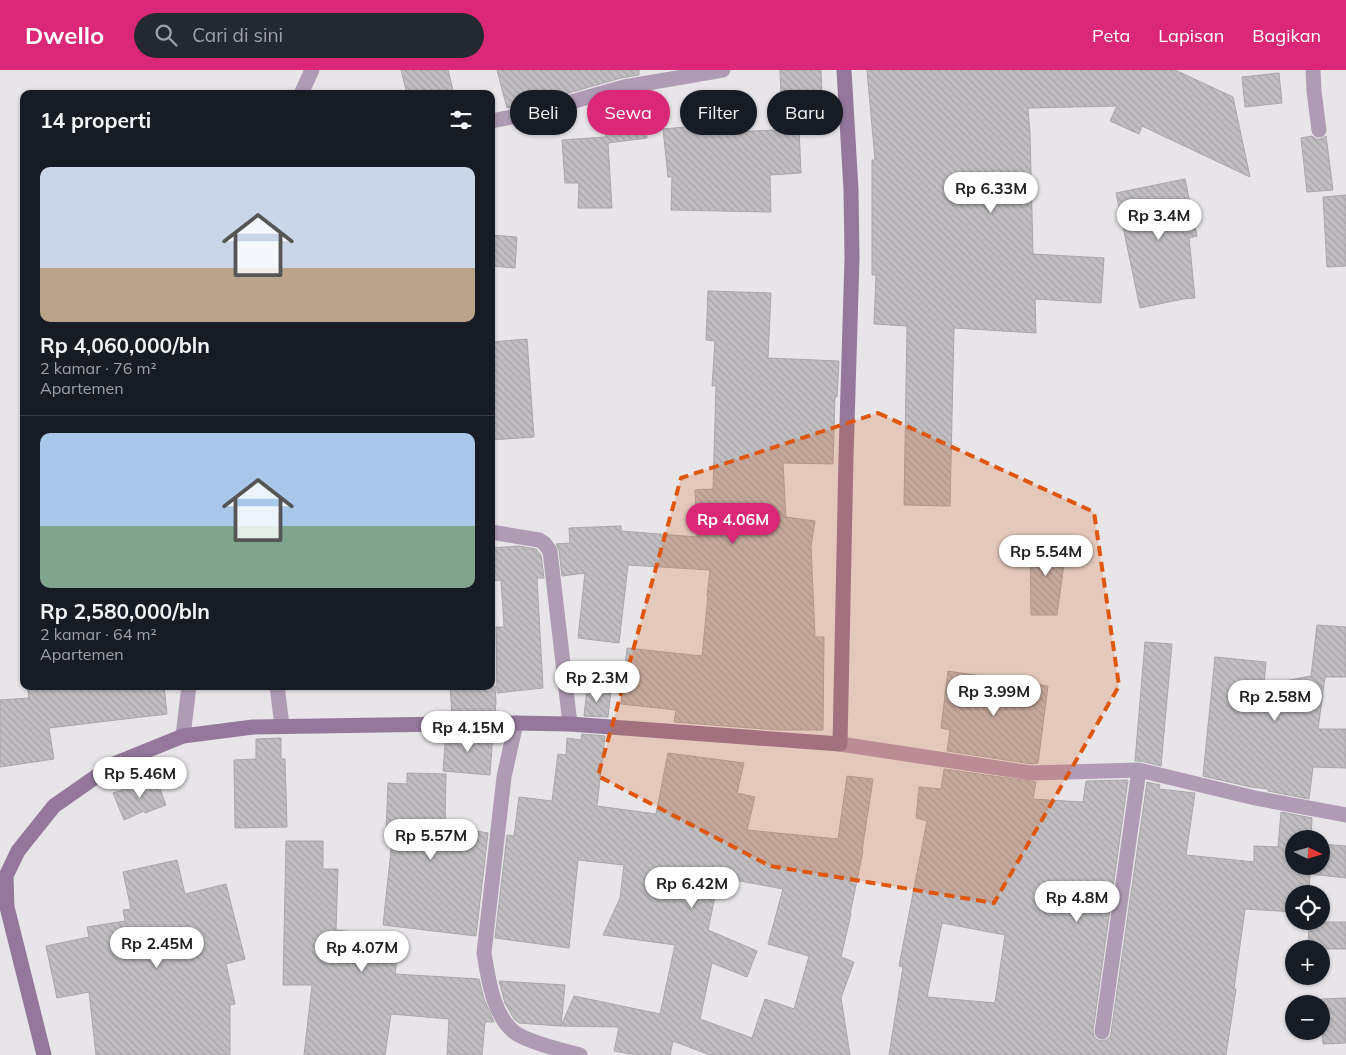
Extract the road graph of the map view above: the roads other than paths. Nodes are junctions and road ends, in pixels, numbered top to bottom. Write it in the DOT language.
graph roads {
  1 [pos="312,70"];
  2 [pos="722,70"];
  3 [pos="844,70"];
  4 [pos="1314,70"];
  5 [pos="304,90"];
  6 [pos="495,120"];
  7 [pos="1319,130"];
  8 [pos="495,533"];
  9 [pos="189,690"];
  10 [pos="278,690"];
  11 [pos="516,723"];
  12 [pos="570,724"];
  13 [pos="282,726"];
  14 [pos="183,736"];
  15 [pos="840,744"];
  16 [pos="1139,770"];
  17 [pos="1346,815"];
  18 [pos="3,876"];
  19 [pos="1102,1032"];
  20 [pos="44,1055"];
  21 [pos="580,1055"];
  1 -- 5 [label="street"];
  2 -- 6 [label="street"];
  3 -- 15 [label="street"];
  4 -- 7 [label="street"];
  8 -- 12 [label="street"];
  9 -- 14 [label="street"];
  10 -- 13 [label="street"];
  11 -- 12 [label="street"];
  11 -- 13 [label="street"];
  11 -- 21 [label="street"];
  12 -- 15 [label="street"];
  13 -- 14 [label="street"];
  14 -- 18 [label="street"];
  15 -- 16 [label="street"];
  16 -- 17 [label="street"];
  16 -- 19 [label="street"];
  18 -- 20 [label="street"];
}
